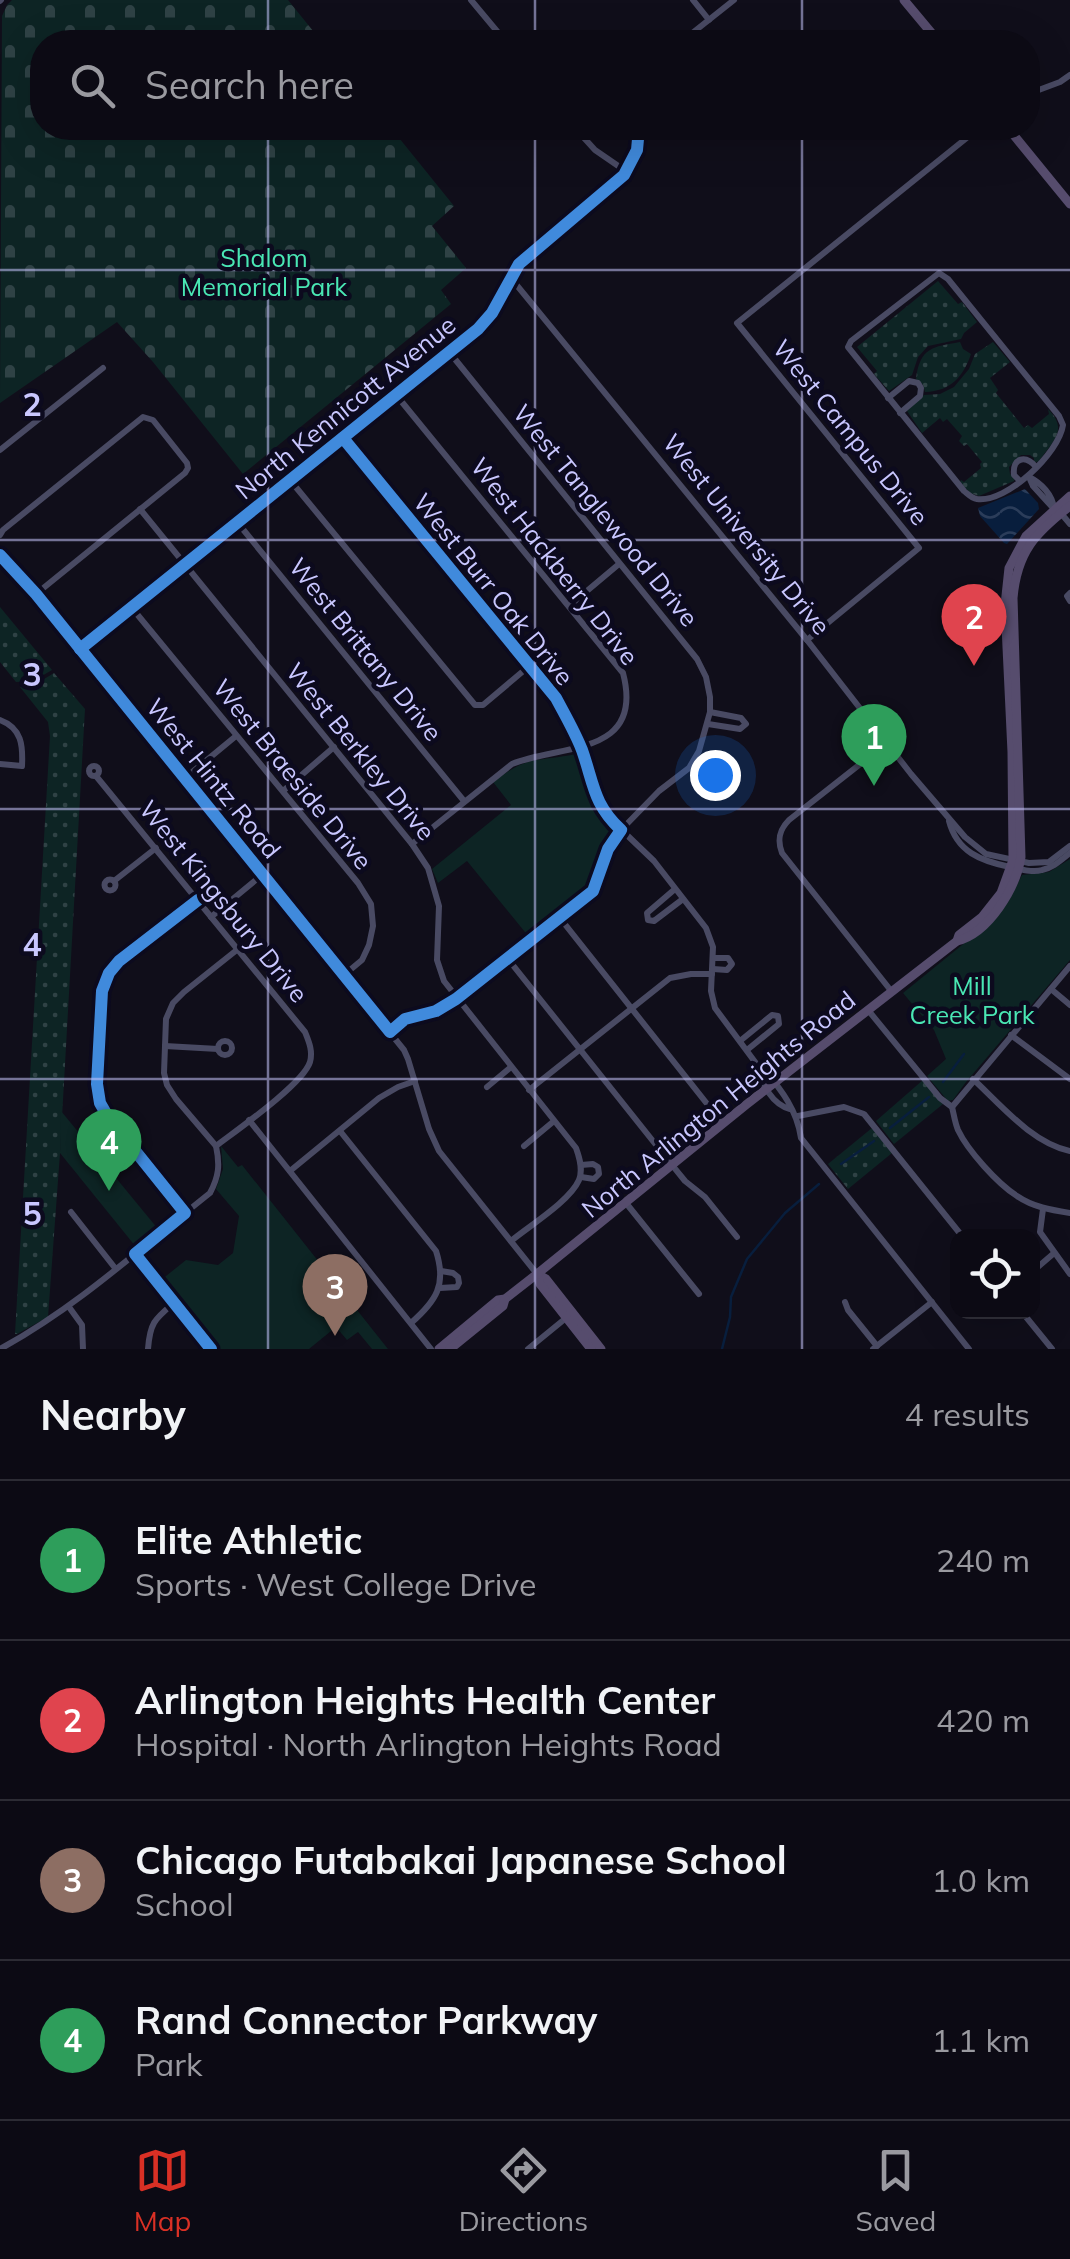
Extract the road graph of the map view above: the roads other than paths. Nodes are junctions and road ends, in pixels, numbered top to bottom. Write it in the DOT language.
graph roads {
  1 [pos="471,0"];
  2 [pos="693,0"];
  3 [pos="734,0"];
  4 [pos="904,0"];
  5 [pos="710,20"];
  6 [pos="496,30"];
  7 [pos="697,30"];
  8 [pos="929,30"];
  9 [pos="1070,75"];
  10 [pos="1040,90"];
  11 [pos="586,140"];
  12 [pos="638,140"];
  13 [pos="963,140"];
  14 [pos="1018,140"];
  15 [pos="627,172"];
  16 [pos="1070,203"];
  17 [pos="510,277"];
  18 [pos="450,353"];
  19 [pos="103,368"];
  20 [pos="397,396"];
  21 [pos="888,398"];
  22 [pos="900,413"];
  23 [pos="342,438"];
  24 [pos="0,450"];
  25 [pos="1036,467"];
  26 [pos="1029,477"];
  27 [pos="290,480"];
  28 [pos="1020,482"];
  29 [pos="1070,496"];
  30 [pos="1062,509"];
  31 [pos="140,510"];
  32 [pos="237,522"];
  33 [pos="1070,524"];
  34 [pos="0,534"];
  35 [pos="0,555"];
  36 [pos="619,564"];
  37 [pos="185,565"];
  38 [pos="36,594"];
  39 [pos="569,606"];
  40 [pos="132,608"];
  41 [pos="807,640"];
  42 [pos="80,649"];
  43 [pos="528,667"];
  44 [pos="710,712"];
  45 [pos="0,720"];
  46 [pos="708,724"];
  47 [pos="236,736"];
  48 [pos="887,743"];
  49 [pos="334,748"];
  50 [pos="581,748"];
  51 [pos="0,764"];
  52 [pos="96,776"];
  53 [pos="185,778"];
  54 [pos="283,792"];
  55 [pos="464,801"];
  56 [pos="621,830"];
  57 [pos="412,844"];
  58 [pos="156,848"];
  59 [pos="1069,849"];
  60 [pos="1016,864"];
  61 [pos="263,874"];
  62 [pos="114,882"];
  63 [pos="676,889"];
  64 [pos="683,898"];
  65 [pos="198,900"];
  66 [pos="211,917"];
  67 [pos="560,918"];
  68 [pos="238,950"];
  69 [pos="714,958"];
  70 [pos="508,960"];
  71 [pos="1070,966"];
  72 [pos="713,972"];
  73 [pos="344,975"];
  74 [pos="1051,989"];
  75 [pos="892,992"];
  76 [pos="456,999"];
  77 [pos="1070,1005"];
  78 [pos="631,1008"];
  79 [pos="868,1010"];
  80 [pos="390,1032"];
  81 [pos="1011,1034"];
  82 [pos="740,1040"];
  83 [pos="165,1046"];
  84 [pos="579,1048"];
  85 [pos="218,1050"];
  86 [pos="747,1050"];
  87 [pos="511,1067"];
  88 [pos="415,1080"];
  89 [pos="974,1080"];
  90 [pos="1070,1080"];
  91 [pos="771,1085"];
  92 [pos="487,1087"];
  93 [pos="529,1090"];
  94 [pos="952,1107"];
  95 [pos="798,1116"];
  96 [pos="249,1120"];
  97 [pos="554,1121"];
  98 [pos="722,1124"];
  99 [pos="340,1131"];
  100 [pos="216,1146"];
  101 [pos="524,1146"];
  102 [pos="1070,1151"];
  103 [pos="581,1165"];
  104 [pos="672,1165"];
  105 [pos="290,1170"];
  106 [pos="580,1177"];
  107 [pos="626,1203"];
  108 [pos="1043,1209"];
  109 [pos="71,1212"];
  110 [pos="185,1213"];
  111 [pos="1070,1213"];
  112 [pos="956,1229"];
  113 [pos="737,1237"];
  114 [pos="511,1241"];
  115 [pos="135,1254"];
  116 [pos="1053,1254"];
  117 [pos="1040,1265"];
  118 [pos="116,1268"];
  119 [pos="441,1272"];
  120 [pos="536,1274"];
  121 [pos="1070,1274"];
  122 [pos="440,1288"];
  123 [pos="698,1294"];
  124 [pos="506,1299"];
  125 [pos="175,1302"];
  126 [pos="845,1302"];
  127 [pos="932,1302"];
  128 [pos="69,1307"];
  129 [pos="567,1318"];
  130 [pos="1028,1319"];
  131 [pos="411,1323"];
  132 [pos="875,1347"];
  133 [pos="0,1349"];
  134 [pos="83,1349"];
  135 [pos="148,1349"];
  136 [pos="211,1349"];
  137 [pos="435,1349"];
  138 [pos="450,1349"];
  139 [pos="528,1349"];
  140 [pos="591,1349"];
  141 [pos="601,1349"];
  142 [pos="969,1349"];
  143 [pos="1052,1349"];
  1 -- 6 [label="street"];
  2 -- 5 [label="street"];
  3 -- 5 [label="street"];
  4 -- 8 [label="main road"];
  5 -- 7 [label="street"];
  9 -- 10 [label="street"];
  11 -- 15 [label="street"];
  12 -- 15 [label="street"];
  13 -- 41 [label="street, West Campus Drive"];
  14 -- 16 [label="main road"];
  15 -- 17 [label="street, North Kennicott Avenue"];
  17 -- 18 [label="street, North Kennicott Avenue"];
  17 -- 41 [label="street, West University Drive"];
  18 -- 20 [label="street, North Kennicott Avenue"];
  18 -- 36 [label="street, West Tanglewood Drive"];
  19 -- 24 [label="street"];
  20 -- 23 [label="street, North Kennicott Avenue"];
  20 -- 39 [label="street, West Hackberry Drive"];
  21 -- 22 [label="street"];
  21 -- 22 [label="street"];
  21 -- 25 [label="street"];
  22 -- 28 [label="street"];
  23 -- 27 [label="street, North Kennicott Avenue"];
  23 -- 43 [label="street, West Burr Oak Drive"];
  25 -- 26 [label="street"];
  25 -- 28 [label="street"];
  26 -- 28 [label="street"];
  26 -- 30 [label="street"];
  27 -- 32 [label="street, North Kennicott Avenue"];
  27 -- 43 [label="street"];
  29 -- 30 [label="main road"];
  30 -- 33 [label="street"];
  30 -- 60 [label="main road"];
  31 -- 34 [label="street"];
  31 -- 37 [label="street, West Berkley Drive"];
  31 -- 38 [label="street"];
  32 -- 37 [label="street, North Kennicott Avenue"];
  32 -- 55 [label="street, West Brittany Drive"];
  35 -- 38 [label="street, West Hintz Road"];
  36 -- 39 [label="street"];
  36 -- 44 [label="street, West Tanglewood Drive"];
  37 -- 40 [label="street, North Kennicott Avenue"];
  37 -- 49 [label="street, West Berkley Drive"];
  38 -- 42 [label="street, West Hintz Road"];
  39 -- 50 [label="street, West Hackberry Drive"];
  40 -- 42 [label="street, North Kennicott Avenue"];
  40 -- 47 [label="street, West Braeside Drive"];
  41 -- 48 [label="street, West University Drive"];
  42 -- 53 [label="street, West Hintz Road"];
  43 -- 50 [label="street, West Burr Oak Drive"];
  44 -- 46 [label="street, West Tanglewood Drive"];
  44 -- 46 [label="street"];
  45 -- 51 [label="street"];
  46 -- 56 [label="street, West Tanglewood Drive"];
  47 -- 53 [label="street"];
  47 -- 54 [label="street, West Braeside Drive"];
  48 -- 60 [label="street, West University Drive"];
  48 -- 75 [label="street"];
  49 -- 54 [label="street"];
  49 -- 57 [label="street, West Berkley Drive"];
  50 -- 55 [label="street"];
  50 -- 56 [label="street, West Burr Oak Drive"];
  52 -- 58 [label="street, West Kingsbury Drive"];
  53 -- 61 [label="street, West Hintz Road"];
  54 -- 73 [label="street, West Braeside Drive"];
  55 -- 57 [label="street"];
  56 -- 63 [label="street, West Burr Oak Drive"];
  56 -- 67 [label="street, West Tanglewood Drive"];
  57 -- 76 [label="street, West Berkley Drive"];
  58 -- 62 [label="street"];
  58 -- 65 [label="street, West Kingsbury Drive"];
  59 -- 60 [label="street"];
  60 -- 75 [label="main road, North Arlington Heights Road"];
  61 -- 66 [label="street"];
  61 -- 73 [label="street, West Hintz Road"];
  63 -- 64 [label="street, West Burr Oak Drive"];
  63 -- 64 [label="street"];
  64 -- 69 [label="street, West Burr Oak Drive"];
  65 -- 66 [label="street, West Kingsbury Drive"];
  65 -- 110 [label="street"];
  66 -- 68 [label="street, West Kingsbury Drive"];
  67 -- 70 [label="street, West Tanglewood Drive"];
  67 -- 78 [label="street"];
  68 -- 83 [label="street"];
  68 -- 96 [label="street, West Kingsbury Drive"];
  69 -- 72 [label="street, West Burr Oak Drive"];
  69 -- 72 [label="street"];
  70 -- 76 [label="street, West Tanglewood Drive"];
  70 -- 84 [label="street"];
  71 -- 74 [label="street"];
  72 -- 78 [label="street"];
  72 -- 82 [label="street"];
  73 -- 80 [label="street, West Hintz Road"];
  74 -- 77 [label="street"];
  74 -- 81 [label="street"];
  75 -- 79 [label="main road, North Arlington Heights Road"];
  76 -- 80 [label="street, West Tanglewood Drive"];
  76 -- 87 [label="street, West Berkley Drive"];
  78 -- 84 [label="street"];
  78 -- 98 [label="street"];
  79 -- 91 [label="main road, North Arlington Heights Road"];
  79 -- 94 [label="street"];
  80 -- 88 [label="street, West Hintz Road"];
  81 -- 89 [label="street"];
  81 -- 90 [label="street"];
  82 -- 86 [label="street"];
  82 -- 86 [label="street"];
  83 -- 85 [label="street"];
  83 -- 100 [label="street"];
  84 -- 93 [label="street"];
  84 -- 104 [label="street"];
  86 -- 91 [label="street"];
  87 -- 92 [label="street"];
  87 -- 93 [label="street, West Berkley Drive"];
  88 -- 99 [label="street"];
  88 -- 114 [label="street, West Hintz Road"];
  89 -- 94 [label="street"];
  89 -- 102 [label="street"];
  91 -- 95 [label="street"];
  91 -- 98 [label="main road, North Arlington Heights Road"];
  93 -- 97 [label="street, West Berkley Drive"];
  94 -- 108 [label="street"];
  95 -- 112 [label="street"];
  95 -- 127 [label="street"];
  96 -- 100 [label="street"];
  96 -- 105 [label="street"];
  97 -- 101 [label="street"];
  97 -- 103 [label="street, West Berkley Drive"];
  98 -- 104 [label="main road, North Arlington Heights Road"];
  99 -- 105 [label="street"];
  99 -- 119 [label="street"];
  100 -- 110 [label="street"];
  103 -- 106 [label="street"];
  103 -- 106 [label="street"];
  104 -- 107 [label="main road, North Arlington Heights Road"];
  104 -- 113 [label="street"];
  105 -- 131 [label="street"];
  106 -- 114 [label="street"];
  107 -- 120 [label="main road, North Arlington Heights Road"];
  107 -- 123 [label="street"];
  108 -- 111 [label="street"];
  108 -- 116 [label="street"];
  109 -- 118 [label="street"];
  110 -- 115 [label="street"];
  114 -- 120 [label="street, West Hintz Road"];
  115 -- 118 [label="street"];
  115 -- 125 [label="street"];
  116 -- 117 [label="street"];
  116 -- 121 [label="street"];
  118 -- 128 [label="street"];
  119 -- 122 [label="street"];
  119 -- 122 [label="street"];
  120 -- 124 [label="main road, North Arlington Heights Road"];
  120 -- 129 [label="main road"];
  120 -- 141 [label="main road"];
  122 -- 131 [label="street"];
  124 -- 137 [label="main road, North Arlington Heights Road"];
  124 -- 138 [label="main road, North Arlington Heights Road"];
  125 -- 135 [label="street"];
  125 -- 136 [label="street"];
  126 -- 132 [label="street"];
  127 -- 132 [label="street"];
  127 -- 142 [label="street"];
  128 -- 133 [label="street"];
  128 -- 134 [label="street"];
  129 -- 139 [label="street"];
  129 -- 140 [label="main road"];
  130 -- 143 [label="street"];
  131 -- 137 [label="street"];
}
